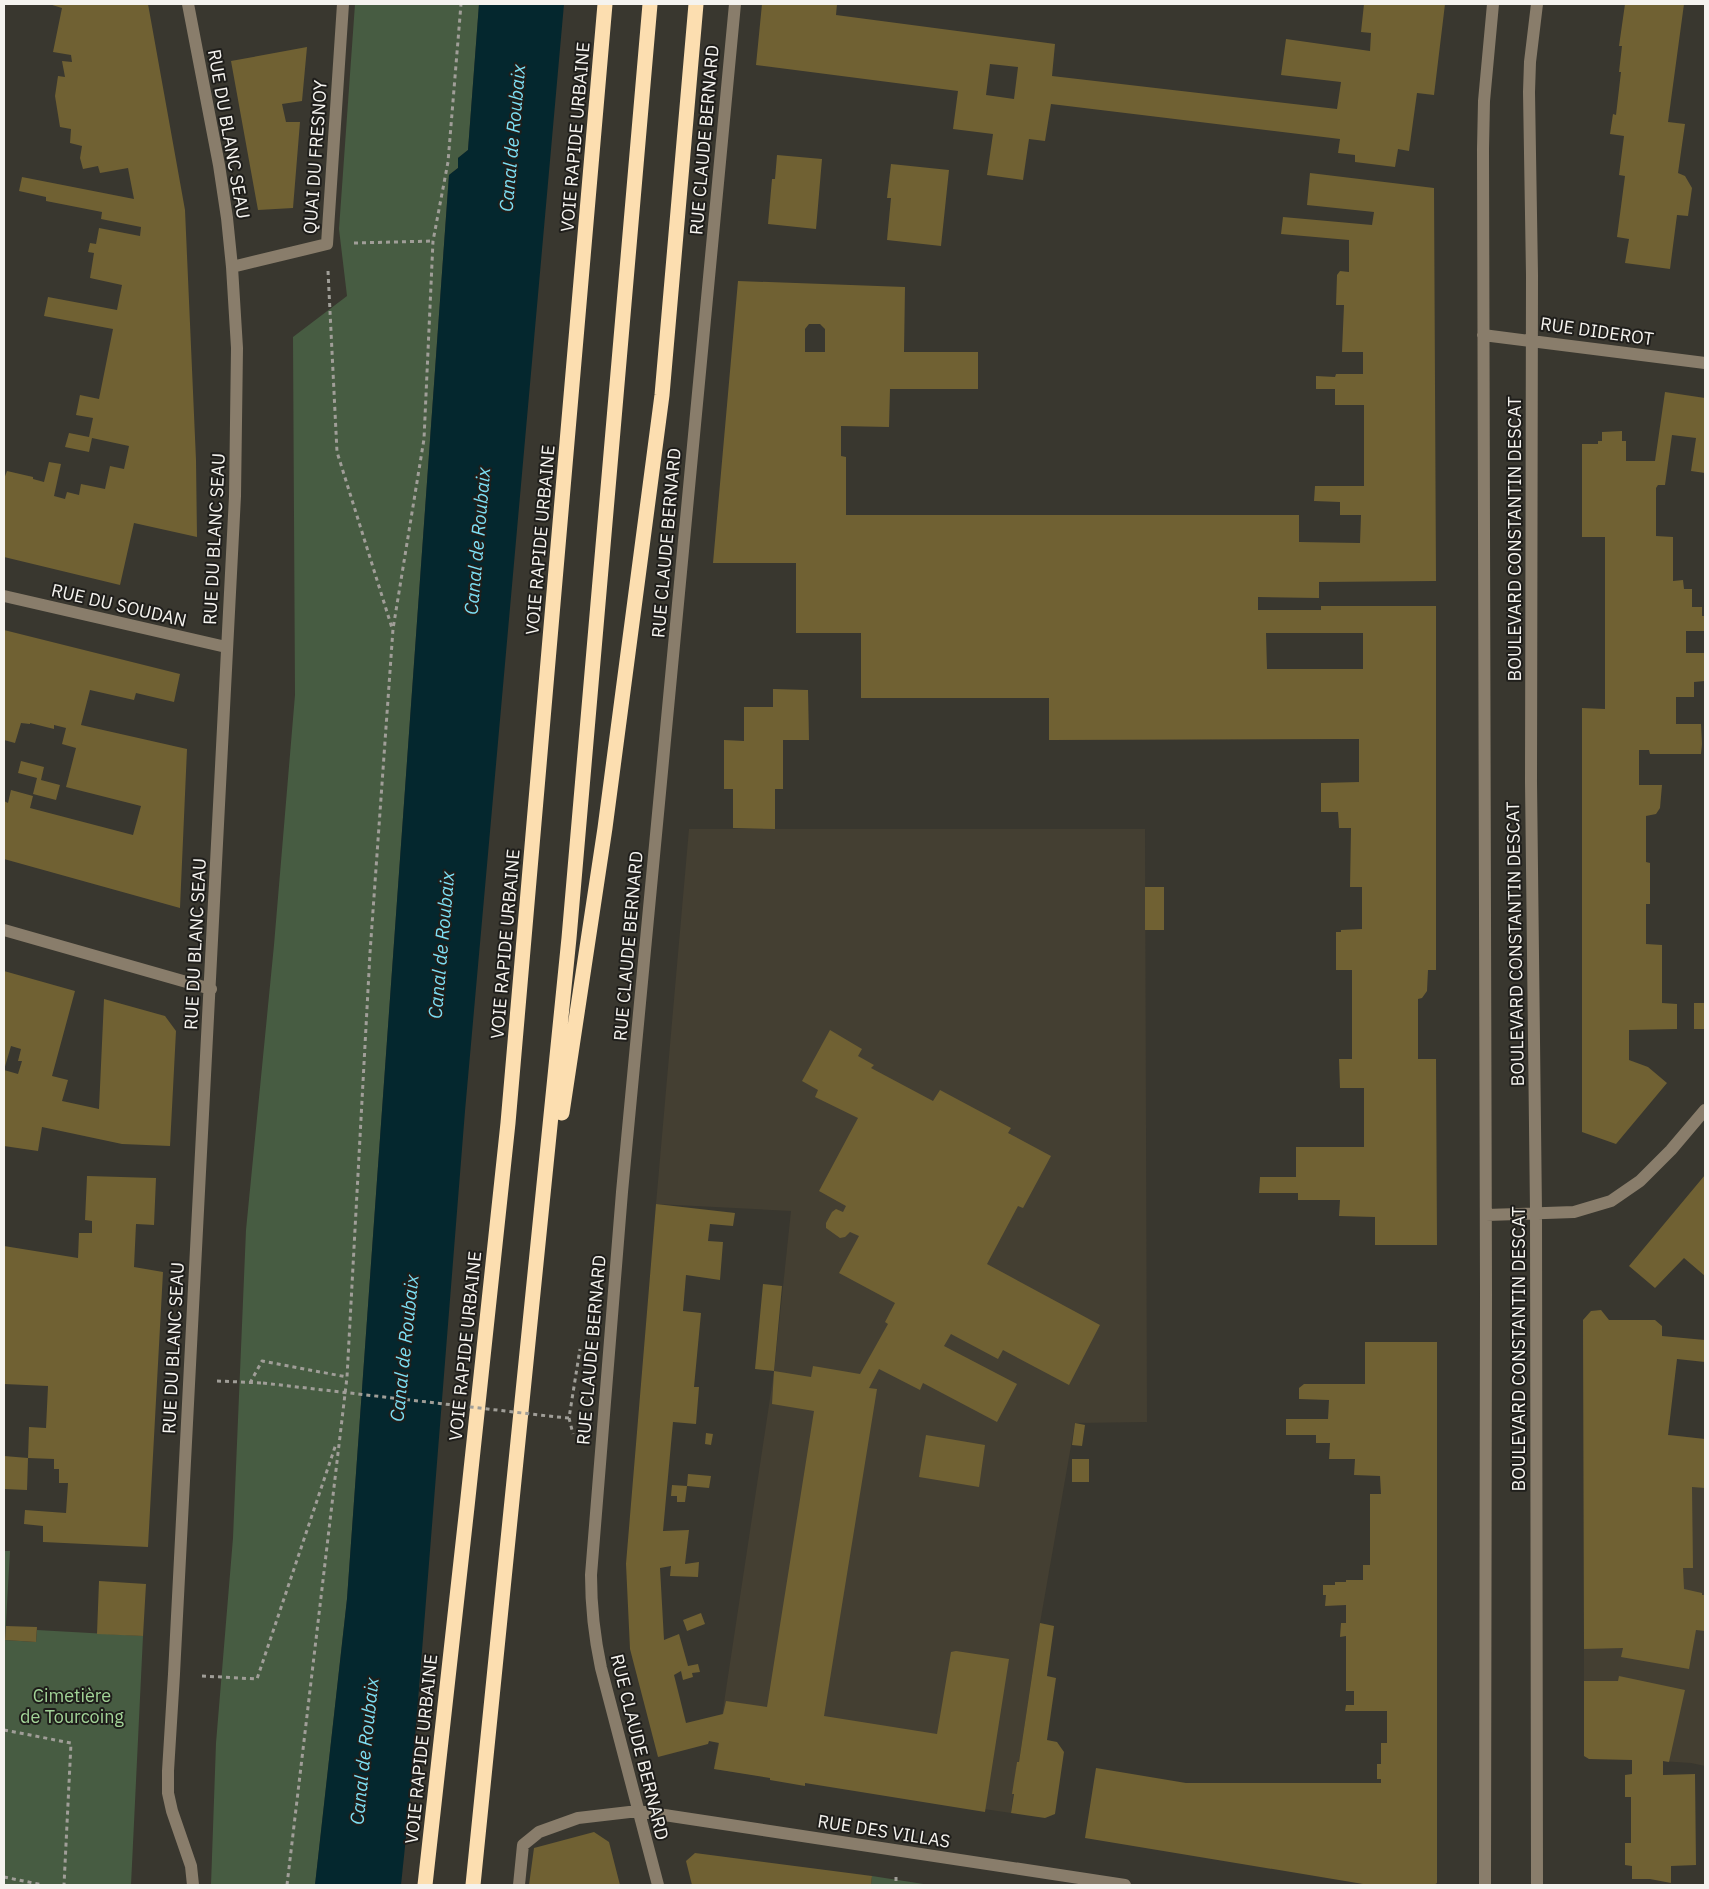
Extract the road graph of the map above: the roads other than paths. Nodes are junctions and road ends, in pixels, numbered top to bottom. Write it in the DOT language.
graph roads {
  1 [pos="188,4"];
  2 [pos="343,4"];
  3 [pos="605,4"];
  4 [pos="650,4"];
  5 [pos="696,4"];
  6 [pos="735,4"];
  7 [pos="1493,4"];
  8 [pos="1537,4"];
  9 [pos="232,267"];
  10 [pos="1483,335"];
  11 [pos="1531,340"];
  12 [pos="1705,363"];
  13 [pos="4,596"];
  14 [pos="226,647"];
  15 [pos="4,930"];
  16 [pos="211,989"];
  17 [pos="1705,1110"];
  18 [pos="1536,1212"];
  19 [pos="1486,1215"];
  20 [pos="536,1283"];
  21 [pos="638,1811"];
  22 [pos="193,1885"];
  23 [pos="425,1885"];
  24 [pos="473,1885"];
  25 [pos="519,1885"];
  26 [pos="658,1885"];
  27 [pos="1125,1885"];
  28 [pos="1485,1885"];
  29 [pos="1537,1885"];
  1 -- 9 [label="street, RUE DU BLANC SEAU"];
  2 -- 9 [label="street, QUAI DU FRESNOY"];
  3 -- 23 [label="highway, VOIE RAPIDE URBAINE"];
  4 -- 20 [label="highway"];
  5 -- 20 [label="highway"];
  6 -- 21 [label="street, RUE CLAUDE BERNARD"];
  7 -- 10 [label="street, BOULEVARD CONSTANTIN DESCAT"];
  8 -- 11 [label="street, BOULEVARD CONSTANTIN DESCAT"];
  9 -- 14 [label="street, RUE DU BLANC SEAU"];
  10 -- 11 [label="street, RUE DIDEROT"];
  10 -- 19 [label="street, BOULEVARD CONSTANTIN DESCAT"];
  11 -- 12 [label="street, RUE DIDEROT"];
  11 -- 18 [label="street, BOULEVARD CONSTANTIN DESCAT"];
  13 -- 14 [label="street, RUE DU SOUDAN"];
  14 -- 16 [label="street, RUE DU BLANC SEAU"];
  15 -- 16 [label="street"];
  16 -- 22 [label="street, RUE DU BLANC SEAU"];
  17 -- 18 [label="street"];
  18 -- 19 [label="street"];
  18 -- 29 [label="street, BOULEVARD CONSTANTIN DESCAT"];
  19 -- 28 [label="street, BOULEVARD CONSTANTIN DESCAT"];
  20 -- 24 [label="highway"];
  21 -- 25 [label="street, RUE DES VILLAS"];
  21 -- 26 [label="street, RUE CLAUDE BERNARD"];
  21 -- 27 [label="street, RUE DES VILLAS"];
}
